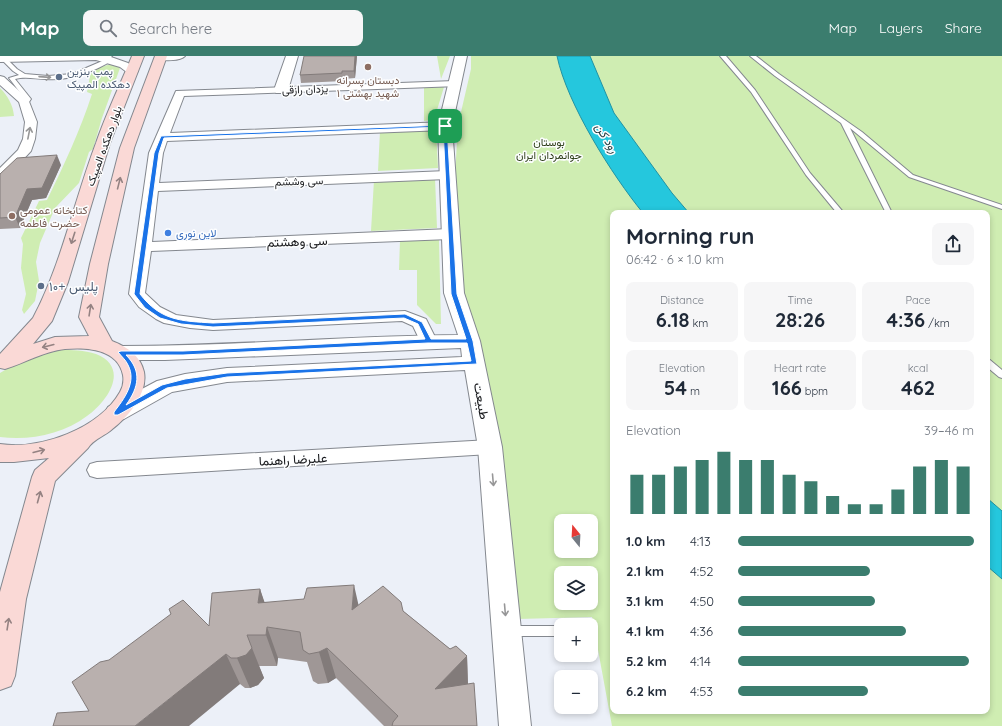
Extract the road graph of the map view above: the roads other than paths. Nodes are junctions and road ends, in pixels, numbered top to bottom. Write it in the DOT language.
graph roads {
  1 [pos="161,56"];
  2 [pos="180,56"];
  3 [pos="292,56"];
  4 [pos="461,56"];
  5 [pos="723,56"];
  6 [pos="753,56"];
  7 [pos="105,58"];
  8 [pos="3,60"];
  9 [pos="135,64"];
  10 [pos="24,75"];
  11 [pos="0,79"];
  12 [pos="455,84"];
  13 [pos="281,90"];
  14 [pos="25,104"];
  15 [pos="844,123"];
  16 [pos="445,126"];
  17 [pos="162,137"];
  18 [pos="24,150"];
  19 [pos="0,160"];
  20 [pos="447,175"];
  21 [pos="0,176"];
  22 [pos="151,187"];
  23 [pos="1002,207"];
  24 [pos="838,210"];
  25 [pos="888,210"];
  26 [pos="450,234"];
  27 [pos="144,247"];
  28 [pos="428,341"];
  29 [pos="470,341"];
  30 [pos="112,349"];
  31 [pos="475,362"];
  32 [pos="3,364"];
  33 [pos="990,365"];
  34 [pos="1002,375"];
  35 [pos="116,413"];
  36 [pos="89,433"];
  37 [pos="490,447"];
  38 [pos="0,453"];
  39 [pos="97,470"];
  40 [pos="506,631"];
  41 [pos="554,631"];
  42 [pos="0,676"];
  43 [pos="515,726"];
  1 -- 2 [label="street"];
  30 -- 1 [label="main road, بلوار دهکده المپیک, one-way"];
  3 -- 13 [label="street"];
  4 -- 12 [label="street, طبیعت"];
  5 -- 24 [label="lane"];
  6 -- 15 [label="lane"];
  7 -- 8 [label="street"];
  7 -- 9 [label="street"];
  10 -- 7 [label="lane, one-way"];
  8 -- 10 [label="lane"];
  9 -- 32 [label="main road, بلوار دهکده المپیک, one-way"];
  10 -- 14 [label="lane"];
  11 -- 14 [label="street"];
  12 -- 13 [label="street, یزدان رازقی"];
  12 -- 16 [label="street, طبیعت"];
  13 -- 17 [label="street, یزدان رازقی"];
  18 -- 14 [label="street, one-way"];
  15 -- 23 [label="lane"];
  15 -- 25 [label="lane"];
  16 -- 17 [label="street"];
  16 -- 20 [label="street, طبیعت"];
  17 -- 22 [label="street"];
  18 -- 19 [label="street"];
  18 -- 21 [label="street"];
  20 -- 22 [label="street, سی وششم"];
  20 -- 26 [label="street, طبیعت"];
  22 -- 27 [label="street"];
  26 -- 27 [label="street, سی وهشتم"];
  26 -- 29 [label="street, طبیعت"];
  27 -- 28 [label="street"];
  28 -- 29 [label="street"];
  28 -- 30 [label="street"];
  29 -- 31 [label="street, طبیعت"];
  30 -- 32 [label="main road, one-way"];
  30 -- 35 [label="main road, بلوار دهکده المپیک"];
  31 -- 35 [label="street"];
  31 -- 37 [label="street, طبیعت"];
  33 -- 34 [label="lane"];
  35 -- 36 [label="main road, بلوار دهکده المپیک"];
  38 -- 36 [label="main road, one-way"];
  42 -- 36 [label="main road, one-way"];
  37 -- 39 [label="street, علیرضا راهنما"];
  37 -- 40 [label="street, طبیعت, one-way"];
  40 -- 41 [label="lane"];
  40 -- 43 [label="street, طبیعت"];
}
